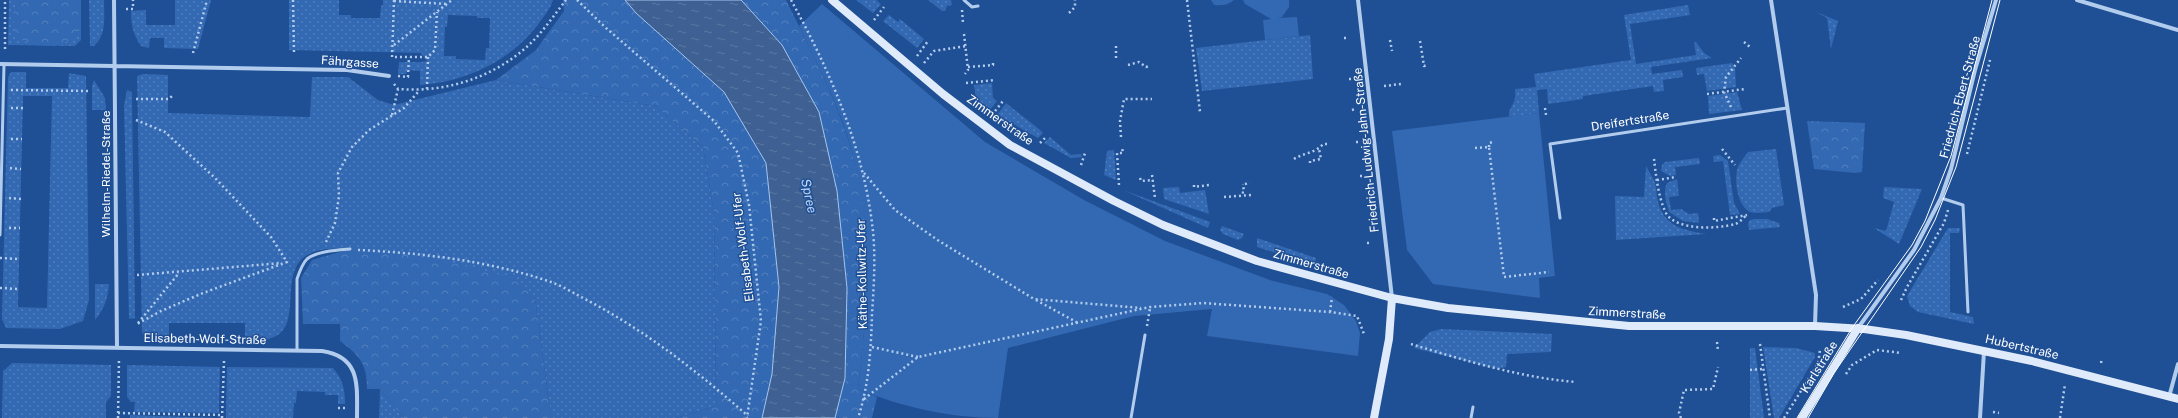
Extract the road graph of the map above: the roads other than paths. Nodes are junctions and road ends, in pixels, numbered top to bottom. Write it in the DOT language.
graph roads {
  1 [pos="114,0"];
  2 [pos="832,0"];
  3 [pos="964,0"];
  4 [pos="1358,0"];
  5 [pos="1771,0"];
  6 [pos="1996,0"];
  7 [pos="2077,0"];
  8 [pos="978,6"];
  9 [pos="2178,30"];
  10 [pos="2,64"];
  11 [pos="115,66"];
  12 [pos="389,76"];
  13 [pos="1787,108"];
  14 [pos="1941,198"];
  15 [pos="1560,218"];
  16 [pos="0,235"];
  17 [pos="350,249"];
  18 [pos="1392,298"];
  19 [pos="1968,312"];
  20 [pos="1815,326"];
  21 [pos="1858,328"];
  22 [pos="1145,335"];
  23 [pos="0,346"];
  24 [pos="117,348"];
  25 [pos="297,350"];
  26 [pos="1984,351"];
  27 [pos="2178,364"];
  28 [pos="2169,397"];
  29 [pos="2178,399"];
  30 [pos="1472,407"];
  31 [pos="357,418"];
  32 [pos="1131,418"];
  33 [pos="1374,418"];
  34 [pos="1471,418"];
  35 [pos="1802,418"];
  36 [pos="1980,418"];
  1 -- 11 [label="street, Wilhelm-Riedel-Straße"];
  2 -- 18 [label="street, Zimmerstraße"];
  3 -- 8 [label="lane"];
  4 -- 18 [label="street, Friedrich-Ludwig-Jahn-Straße"];
  5 -- 13 [label="street"];
  6 -- 14 [label="street, Friedrich-Ebert-Straße"];
  7 -- 9 [label="street"];
  10 -- 11 [label="street, Fährgasse"];
  10 -- 16 [label="lane"];
  11 -- 12 [label="street, Fährgasse"];
  11 -- 24 [label="street, Wilhelm-Riedel-Straße"];
  13 -- 15 [label="lane, Dreifertstraße"];
  13 -- 20 [label="street"];
  14 -- 19 [label="lane"];
  14 -- 21 [label="street, Friedrich-Ebert-Straße"];
  17 -- 25 [label="lane"];
  18 -- 20 [label="street, Zimmerstraße"];
  18 -- 33 [label="street"];
  20 -- 21 [label="street, Zimmerstraße"];
  21 -- 26 [label="street, Hubertstraße"];
  21 -- 35 [label="street, Karlstraße"];
  22 -- 32 [label="lane"];
  23 -- 24 [label="street, Elisabeth-Wolf-Straße"];
  24 -- 25 [label="street, Elisabeth-Wolf-Straße"];
  25 -- 31 [label="street, Elisabeth-Wolf-Straße"];
  26 -- 28 [label="street, Hubertstraße"];
  26 -- 36 [label="street"];
  27 -- 28 [label="street"];
  28 -- 29 [label="street, Hubertstraße"];
  30 -- 34 [label="lane"];
}
